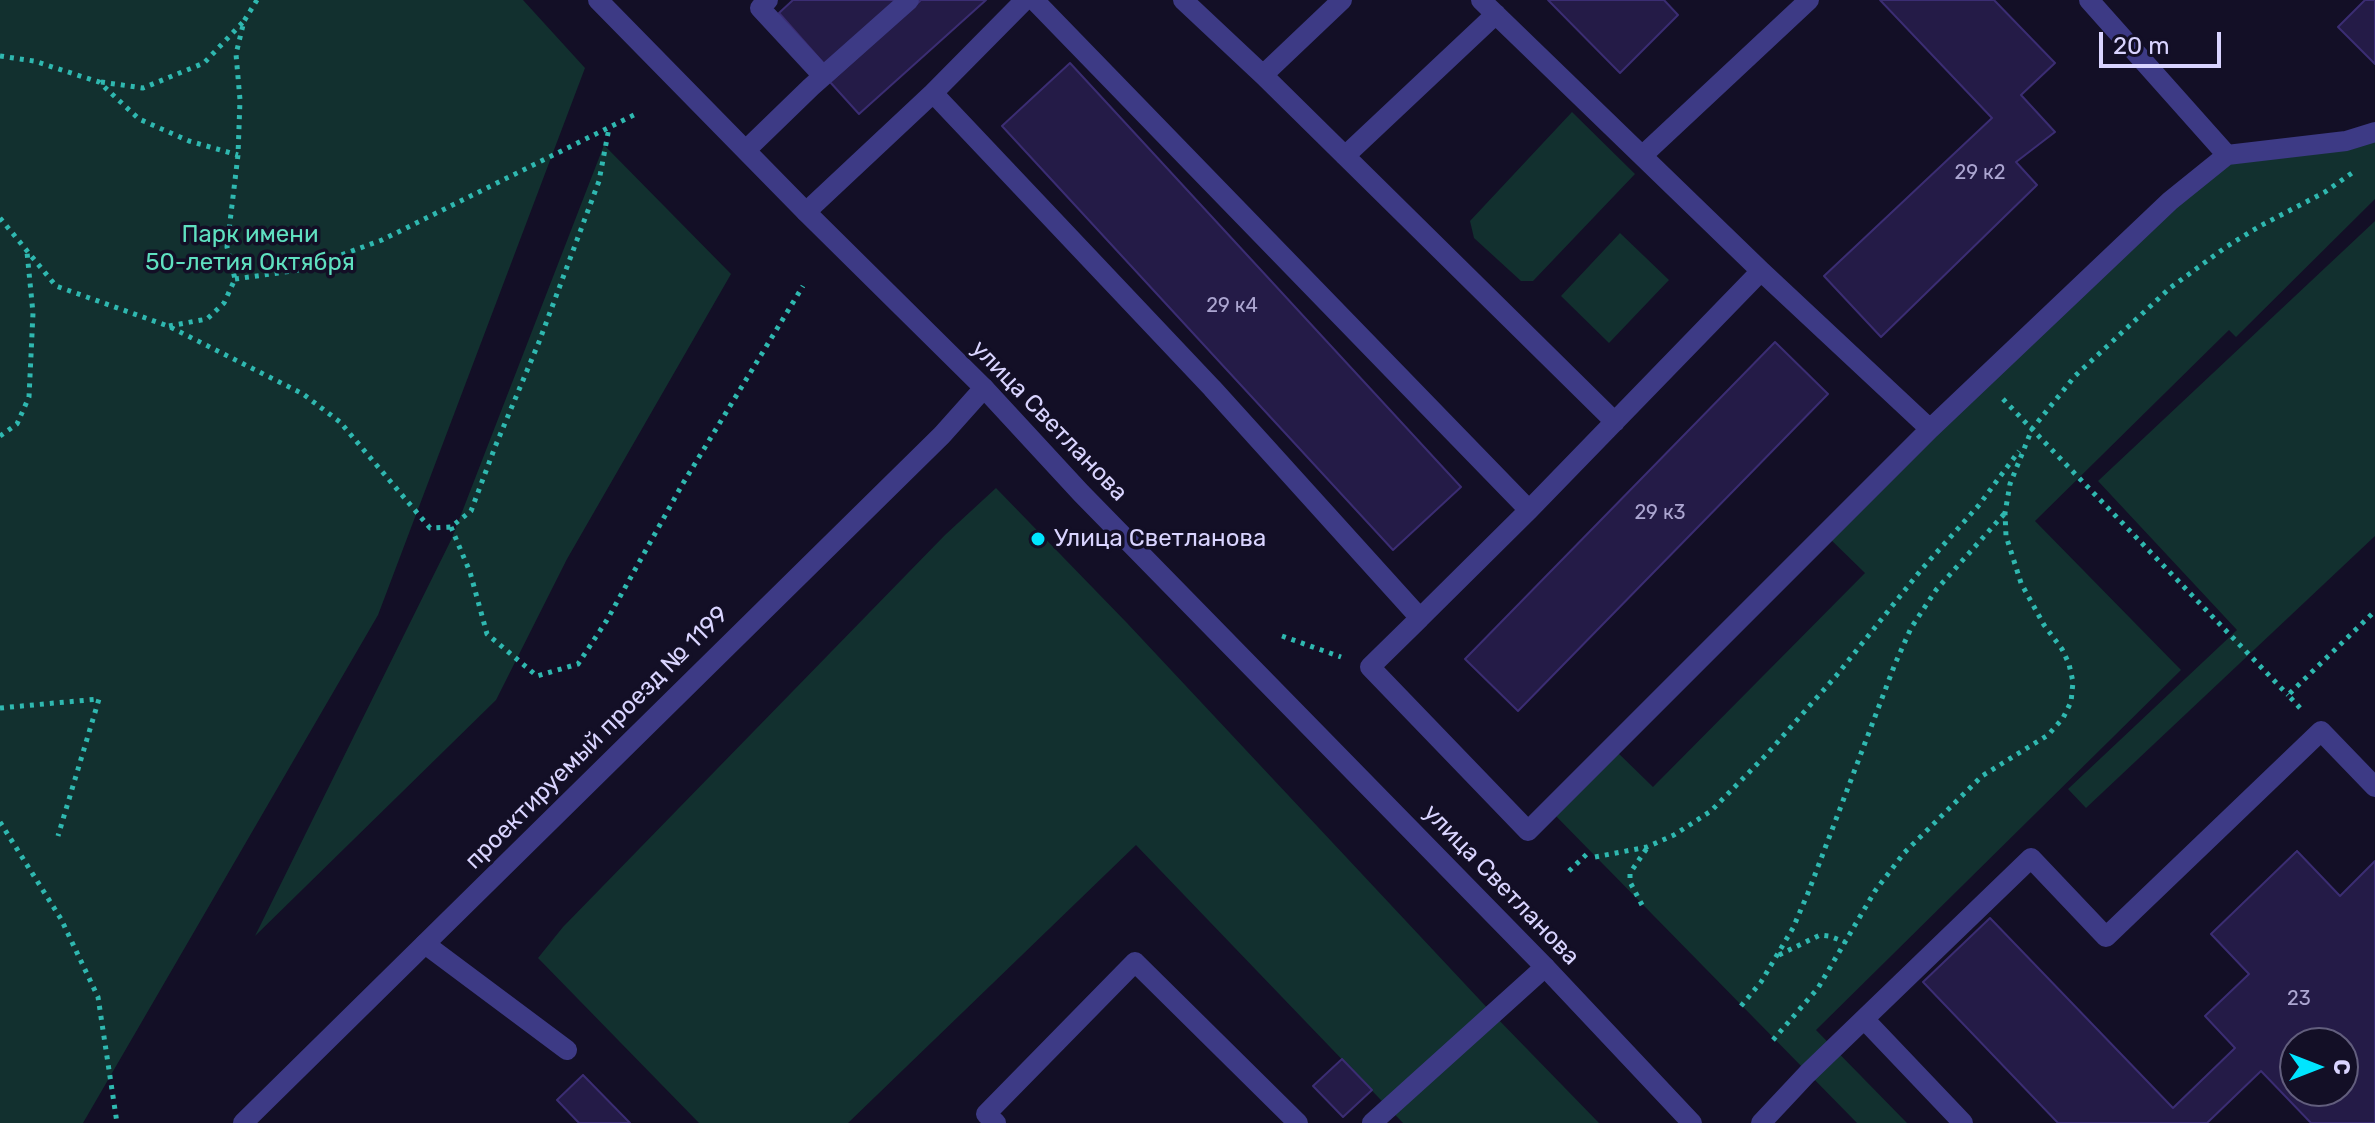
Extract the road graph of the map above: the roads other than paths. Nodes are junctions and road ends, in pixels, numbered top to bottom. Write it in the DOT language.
graph roads {
  1 [pos="768,0"];
  2 [pos="909,0"];
  3 [pos="1025,0"];
  4 [pos="1034,0"];
  5 [pos="1183,0"];
  6 [pos="1342,0"];
  7 [pos="1809,0"];
  8 [pos="2089,0"];
  9 [pos="610,4"];
  10 [pos="1488,7"];
  11 [pos="1263,75"];
  12 [pos="823,76"];
  13 [pos="933,93"];
  14 [pos="2375,132"];
  15 [pos="746,150"];
  16 [pos="2227,155"];
  17 [pos="1345,156"];
  18 [pos="1642,156"];
  19 [pos="806,212"];
  20 [pos="1761,271"];
  21 [pos="984,388"];
  22 [pos="1615,422"];
  23 [pos="1930,429"];
  24 [pos="1529,510"];
  25 [pos="1420,618"];
  26 [pos="2375,787"];
  27 [pos="425,944"];
  28 [pos="1545,967"];
  29 [pos="1864,1019"];
  30 [pos="567,1050"];
  31 [pos="243,1123"];
  32 [pos="996,1123"];
  33 [pos="1298,1123"];
  34 [pos="1372,1123"];
  35 [pos="1692,1123"];
  36 [pos="1761,1123"];
  37 [pos="1963,1123"];
  1 -- 12 [label="street"];
  2 -- 12 [label="street"];
  3 -- 13 [label="street"];
  4 -- 24 [label="street"];
  5 -- 11 [label="street"];
  6 -- 11 [label="street"];
  7 -- 18 [label="street"];
  8 -- 16 [label="street"];
  9 -- 15 [label="street, улица Светланова"];
  10 -- 17 [label="street"];
  10 -- 18 [label="street"];
  11 -- 17 [label="street"];
  12 -- 15 [label="street"];
  13 -- 19 [label="street"];
  13 -- 25 [label="street"];
  14 -- 16 [label="street"];
  15 -- 19 [label="street, улица Светланова"];
  16 -- 23 [label="street"];
  17 -- 22 [label="street"];
  18 -- 20 [label="street"];
  19 -- 21 [label="street, улица Светланова"];
  20 -- 22 [label="street"];
  20 -- 23 [label="street"];
  21 -- 27 [label="street, проектируемый проезд № 1199"];
  21 -- 28 [label="street, улица Светланова"];
  22 -- 24 [label="street"];
  23 -- 25 [label="street"];
  24 -- 25 [label="street"];
  26 -- 29 [label="street"];
  27 -- 30 [label="street"];
  27 -- 31 [label="street, проектируемый проезд № 1199"];
  28 -- 34 [label="street"];
  28 -- 35 [label="street, улица Светланова"];
  29 -- 36 [label="street"];
  29 -- 37 [label="street"];
  32 -- 33 [label="street"];
}
